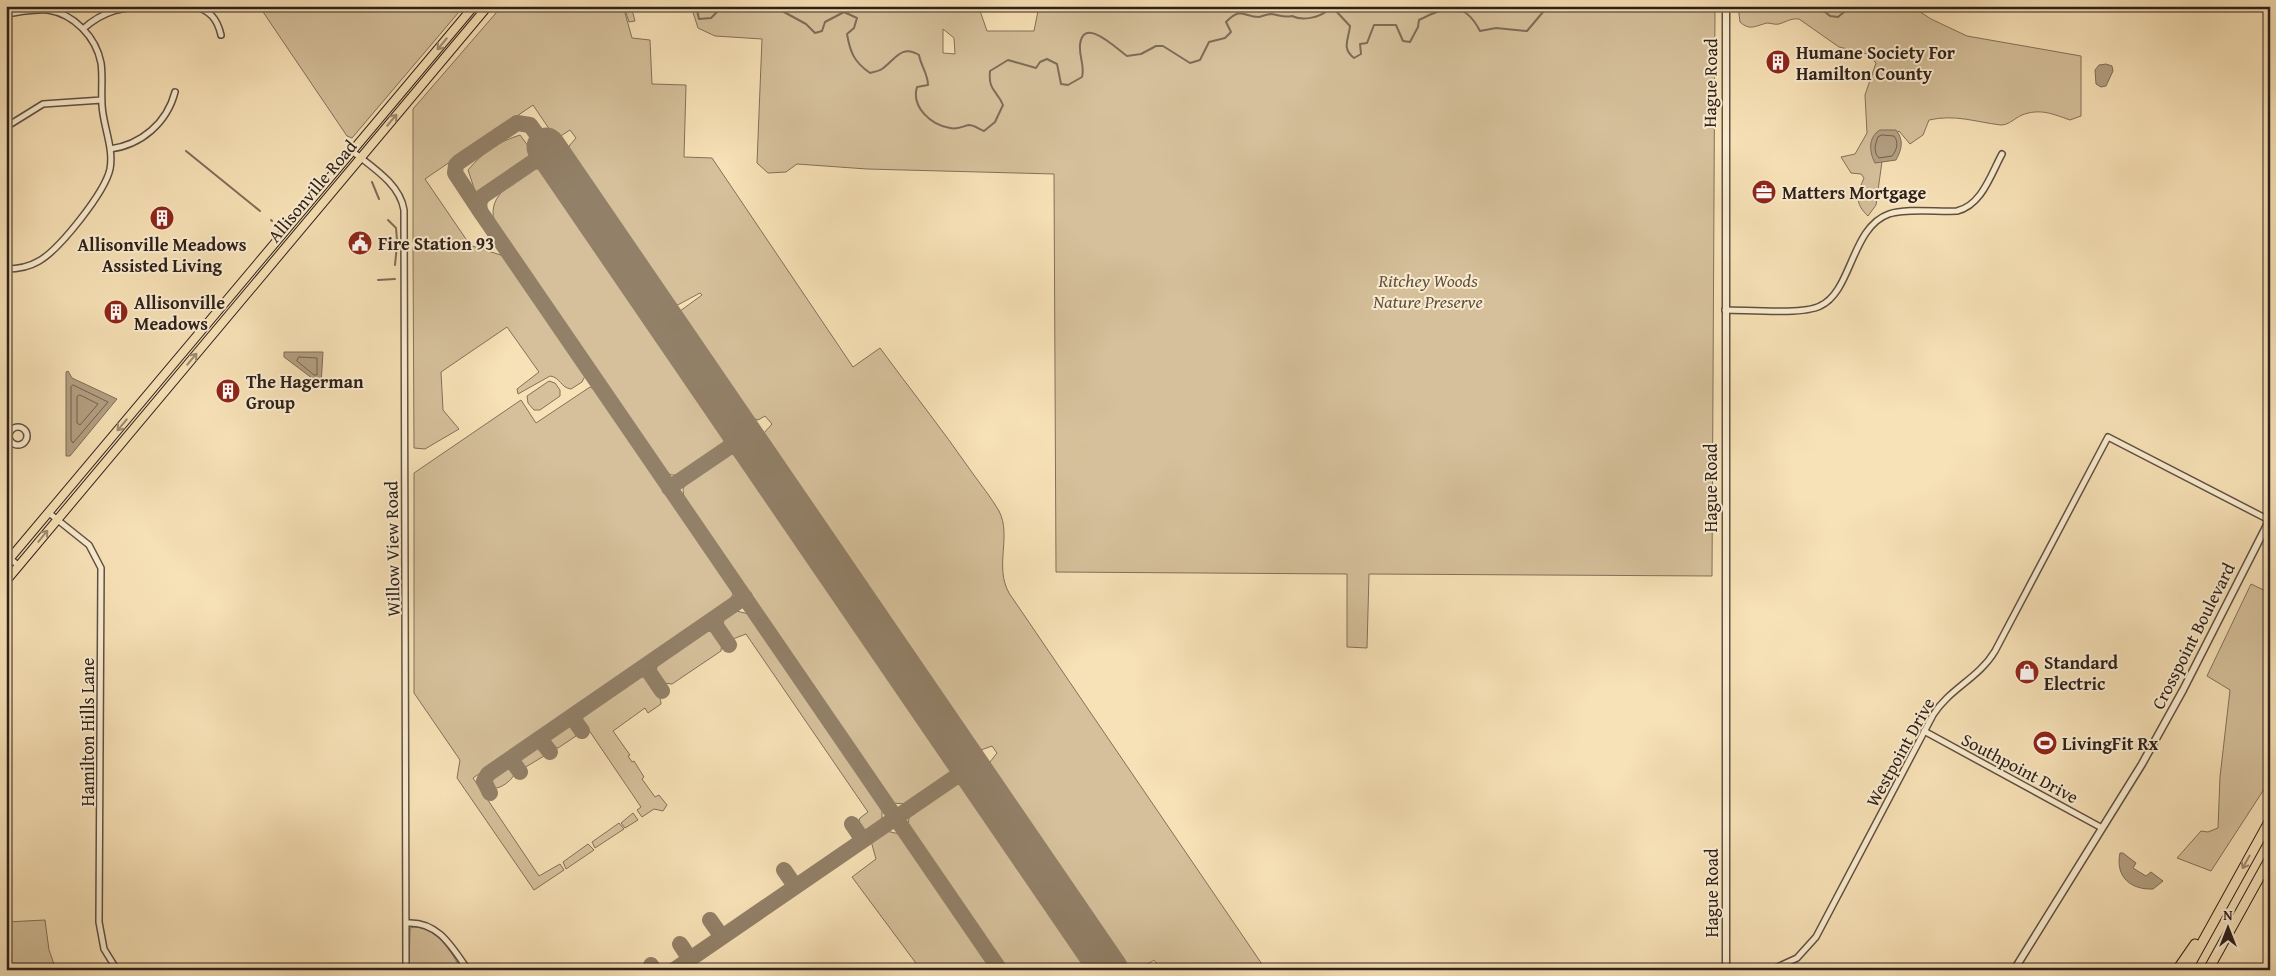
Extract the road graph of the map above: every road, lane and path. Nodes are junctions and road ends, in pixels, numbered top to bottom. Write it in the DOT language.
graph roads {
  1 [pos="150,6"];
  2 [pos="194,6"];
  3 [pos="474,6"];
  4 [pos="488,6"];
  5 [pos="1726,6"];
  6 [pos="6,14"];
  7 [pos="83,29"];
  8 [pos="221,35"];
  9 [pos="175,92"];
  10 [pos="102,100"];
  11 [pos="6,127"];
  12 [pos="110,149"];
  13 [pos="352,151"];
  14 [pos="2002,154"];
  15 [pos="360,157"];
  16 [pos="6,269"];
  17 [pos="1725,310"];
  18 [pos="49,512"];
  19 [pos="58,519"];
  20 [pos="2270,520"];
  21 [pos="8,559"];
  22 [pos="19,566"];
  23 [pos="9,571"];
  24 [pos="6,581"];
  25 [pos="1924,732"];
  26 [pos="2270,820"];
  27 [pos="2102,828"];
  28 [pos="2270,858"];
  29 [pos="2213,920"];
  30 [pos="406,923"];
  31 [pos="117,970"];
  32 [pos="406,970"];
  33 [pos="468,970"];
  34 [pos="1726,970"];
  35 [pos="1771,970"];
  36 [pos="2014,970"];
  37 [pos="2177,970"];
  38 [pos="2187,970"];
  39 [pos="2208,970"];
  1 -- 7 [label="street"];
  2 -- 8 [label="street"];
  3 -- 13 [label="main road, Allisonville Road, one-way"];
  15 -- 4 [label="main road, Allisonville Road, one-way"];
  5 -- 17 [label="street, Hague Road"];
  6 -- 7 [label="street"];
  7 -- 10 [label="street"];
  9 -- 12 [label="street"];
  10 -- 11 [label="street"];
  10 -- 12 [label="street"];
  12 -- 16 [label="street"];
  13 -- 15 [label="street, Willow View Road"];
  13 -- 18 [label="main road, Allisonville Road, one-way"];
  14 -- 17 [label="street"];
  19 -- 15 [label="main road, Allisonville Road, one-way"];
  15 -- 30 [label="street, Willow View Road"];
  17 -- 34 [label="street, Hague Road"];
  18 -- 19 [label="street, Hamilton Hills Lane"];
  18 -- 21 [label="main road, Allisonville Road"];
  22 -- 19 [label="main road, Allisonville Road, one-way"];
  19 -- 31 [label="street, Hamilton Hills Lane"];
  20 -- 25 [label="street, Westpoint Drive"];
  20 -- 27 [label="street, Crosspoint Boulevard"];
  21 -- 22 [label="street"];
  22 -- 23 [label="main road, Allisonville Road"];
  23 -- 24 [label="main road, Allisonville Road"];
  25 -- 27 [label="street, Southpoint Drive"];
  25 -- 35 [label="street, Westpoint Drive"];
  26 -- 29 [label="highway, one-way"];
  27 -- 36 [label="street, Crosspoint Boulevard"];
  28 -- 39 [label="highway"];
  29 -- 37 [label="highway"];
  29 -- 38 [label="highway"];
  30 -- 32 [label="street, Willow View Road"];
  30 -- 33 [label="street"];
}
